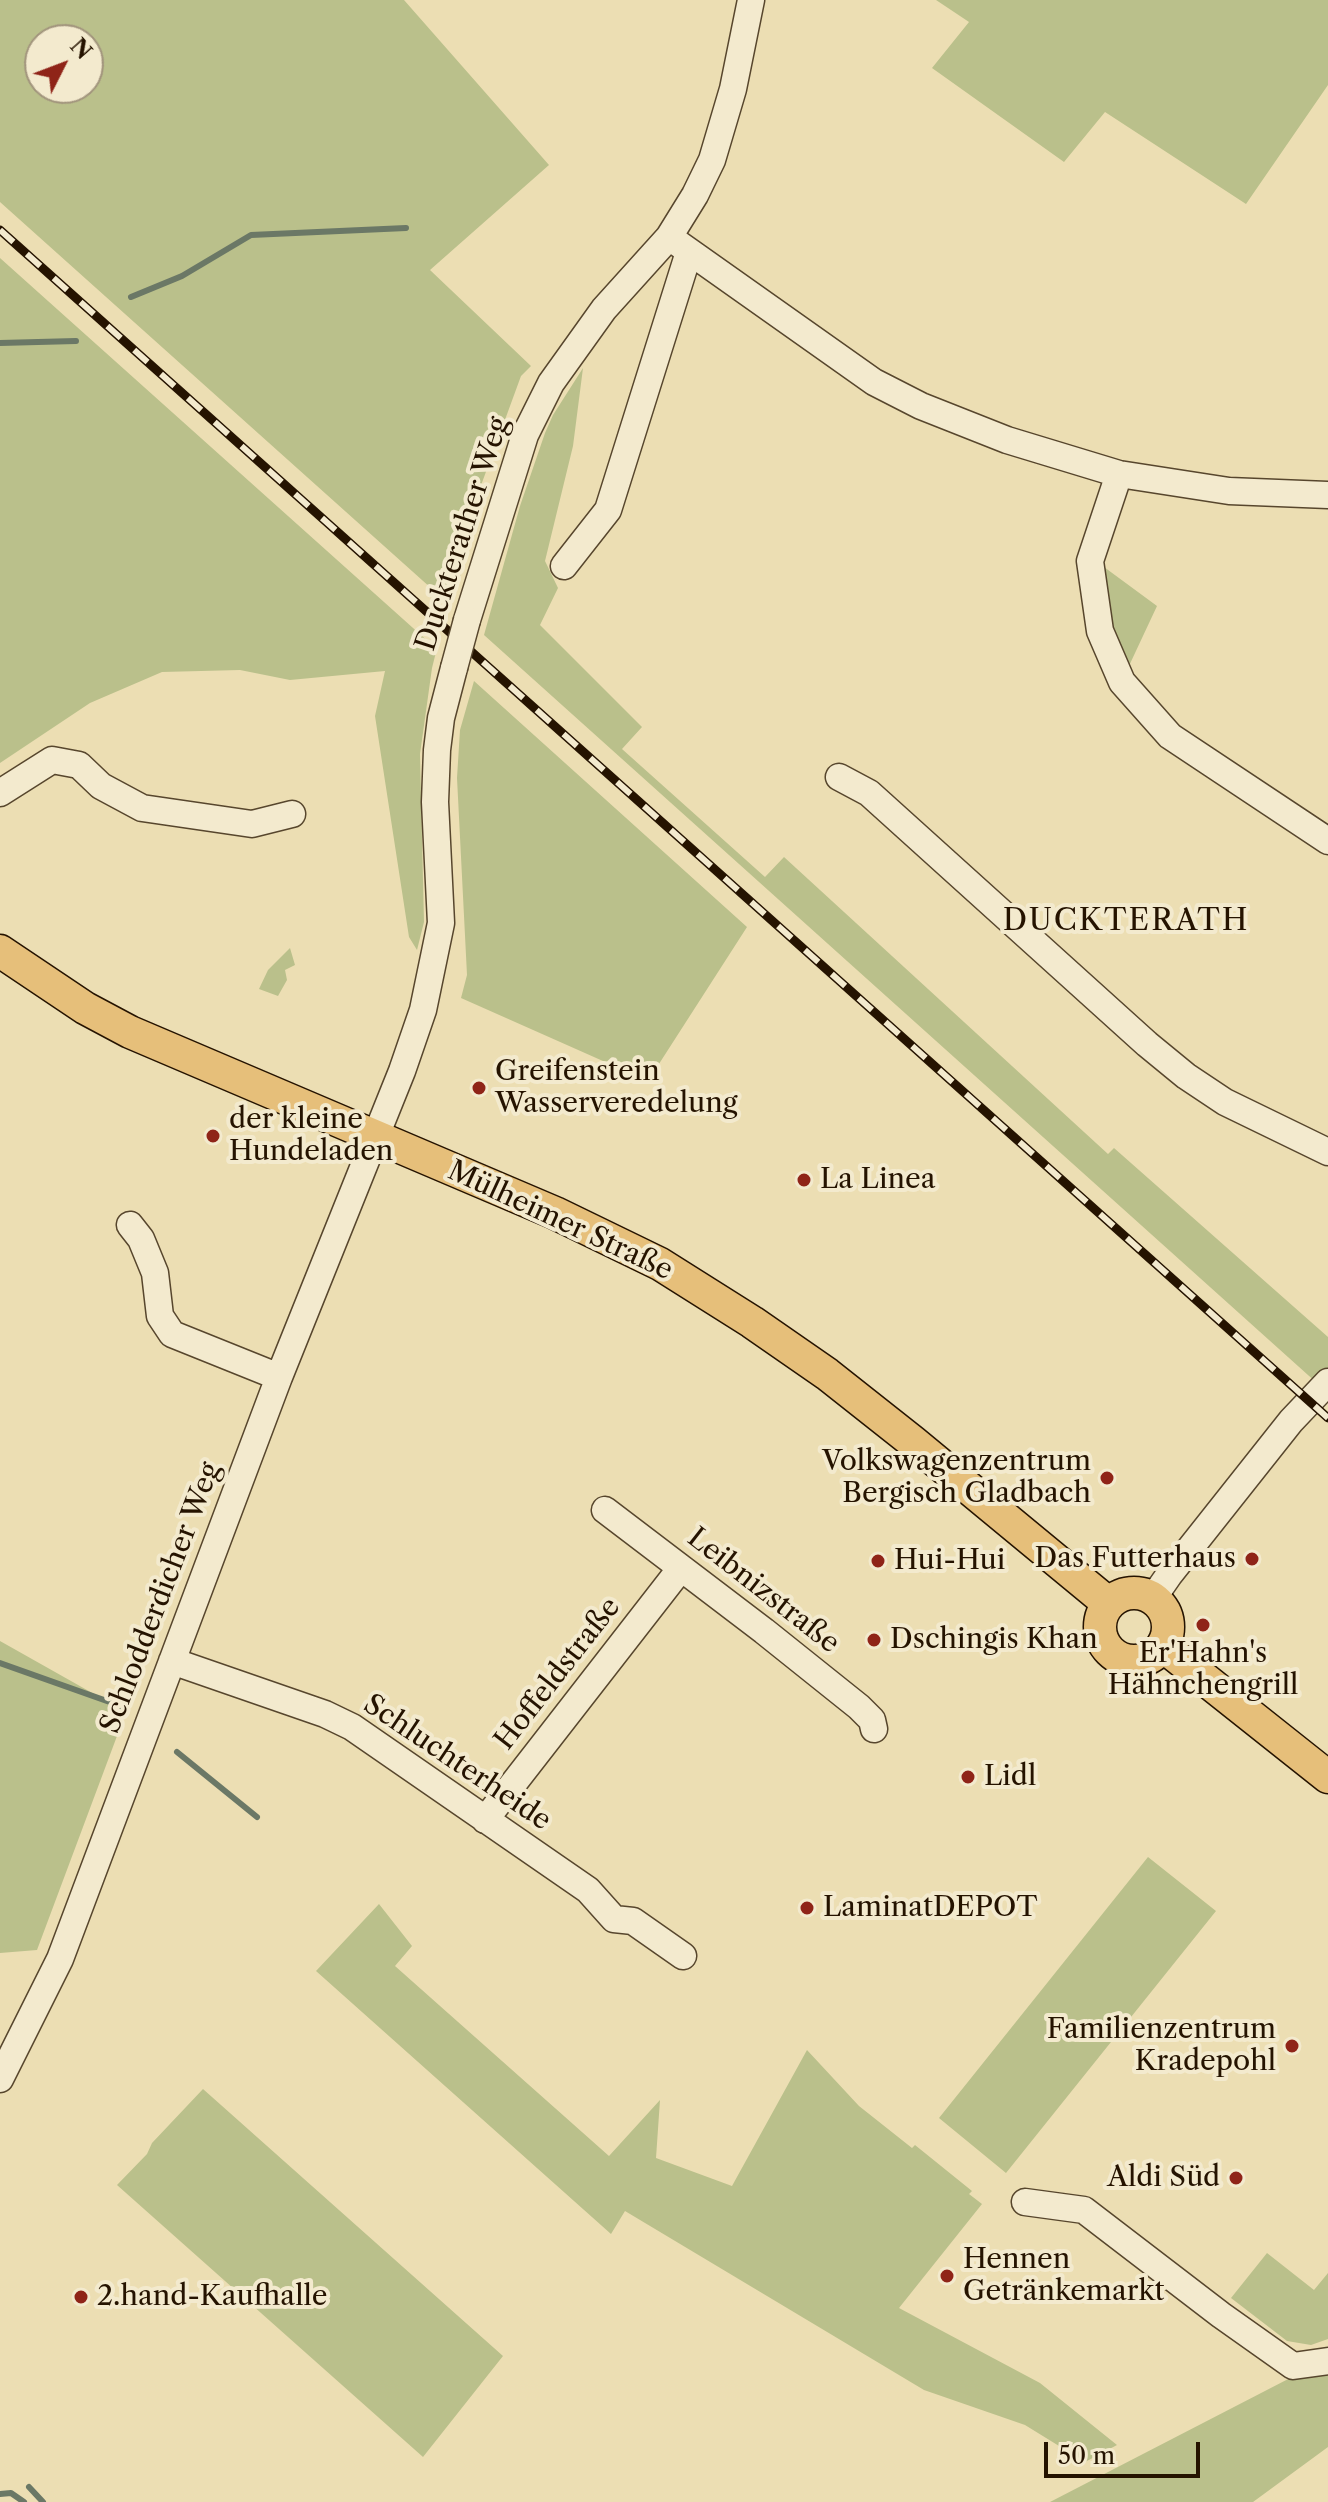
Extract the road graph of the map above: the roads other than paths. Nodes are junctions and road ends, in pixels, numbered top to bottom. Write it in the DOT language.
graph roads {
  1 [pos="751,0"];
  2 [pos="679,244"];
  3 [pos="1119,474"];
  4 [pos="1328,495"];
  5 [pos="564,566"];
  6 [pos="839,777"];
  7 [pos="0,793"];
  8 [pos="292,814"];
  9 [pos="1328,841"];
  10 [pos="0,951"];
  11 [pos="375,1137"];
  12 [pos="1328,1152"];
  13 [pos="130,1225"];
  14 [pos="279,1377"];
  15 [pos="1328,1382"];
  16 [pos="605,1510"];
  17 [pos="681,1568"];
  18 [pos="1153,1598"];
  19 [pos="1108,1603"];
  20 [pos="1163,1646"];
  21 [pos="172,1661"];
  22 [pos="874,1729"];
  23 [pos="1328,1777"];
  24 [pos="485,1820"];
  25 [pos="683,1956"];
  26 [pos="0,2079"];
  27 [pos="1025,2202"];
  28 [pos="1328,2361"];
  1 -- 2 [label="street, Duckterather Weg"];
  2 -- 3 [label="street"];
  2 -- 5 [label="street, Duckterather Weg"];
  2 -- 11 [label="street, Duckterather Weg, bridge"];
  3 -- 4 [label="street"];
  3 -- 9 [label="street"];
  6 -- 12 [label="street"];
  7 -- 8 [label="street"];
  10 -- 11 [label="main road, Mülheimer Straße"];
  11 -- 14 [label="street, Schlodderdicher Weg"];
  11 -- 19 [label="main road, Mülheimer Straße"];
  13 -- 14 [label="street"];
  14 -- 21 [label="street, Schlodderdicher Weg"];
  15 -- 18 [label="street"];
  16 -- 17 [label="street, Leibnizstraße"];
  17 -- 22 [label="street, Leibnizstraße"];
  17 -- 24 [label="street, Hoffeldstraße"];
  18 -- 19 [label="main road"];
  18 -- 20 [label="main road"];
  19 -- 20 [label="main road"];
  20 -- 23 [label="main road"];
  21 -- 24 [label="street, Schluchterheide"];
  21 -- 26 [label="street, Schlodderdicher Weg"];
  24 -- 25 [label="street, Schluchterheide"];
  27 -- 28 [label="street"];
}
